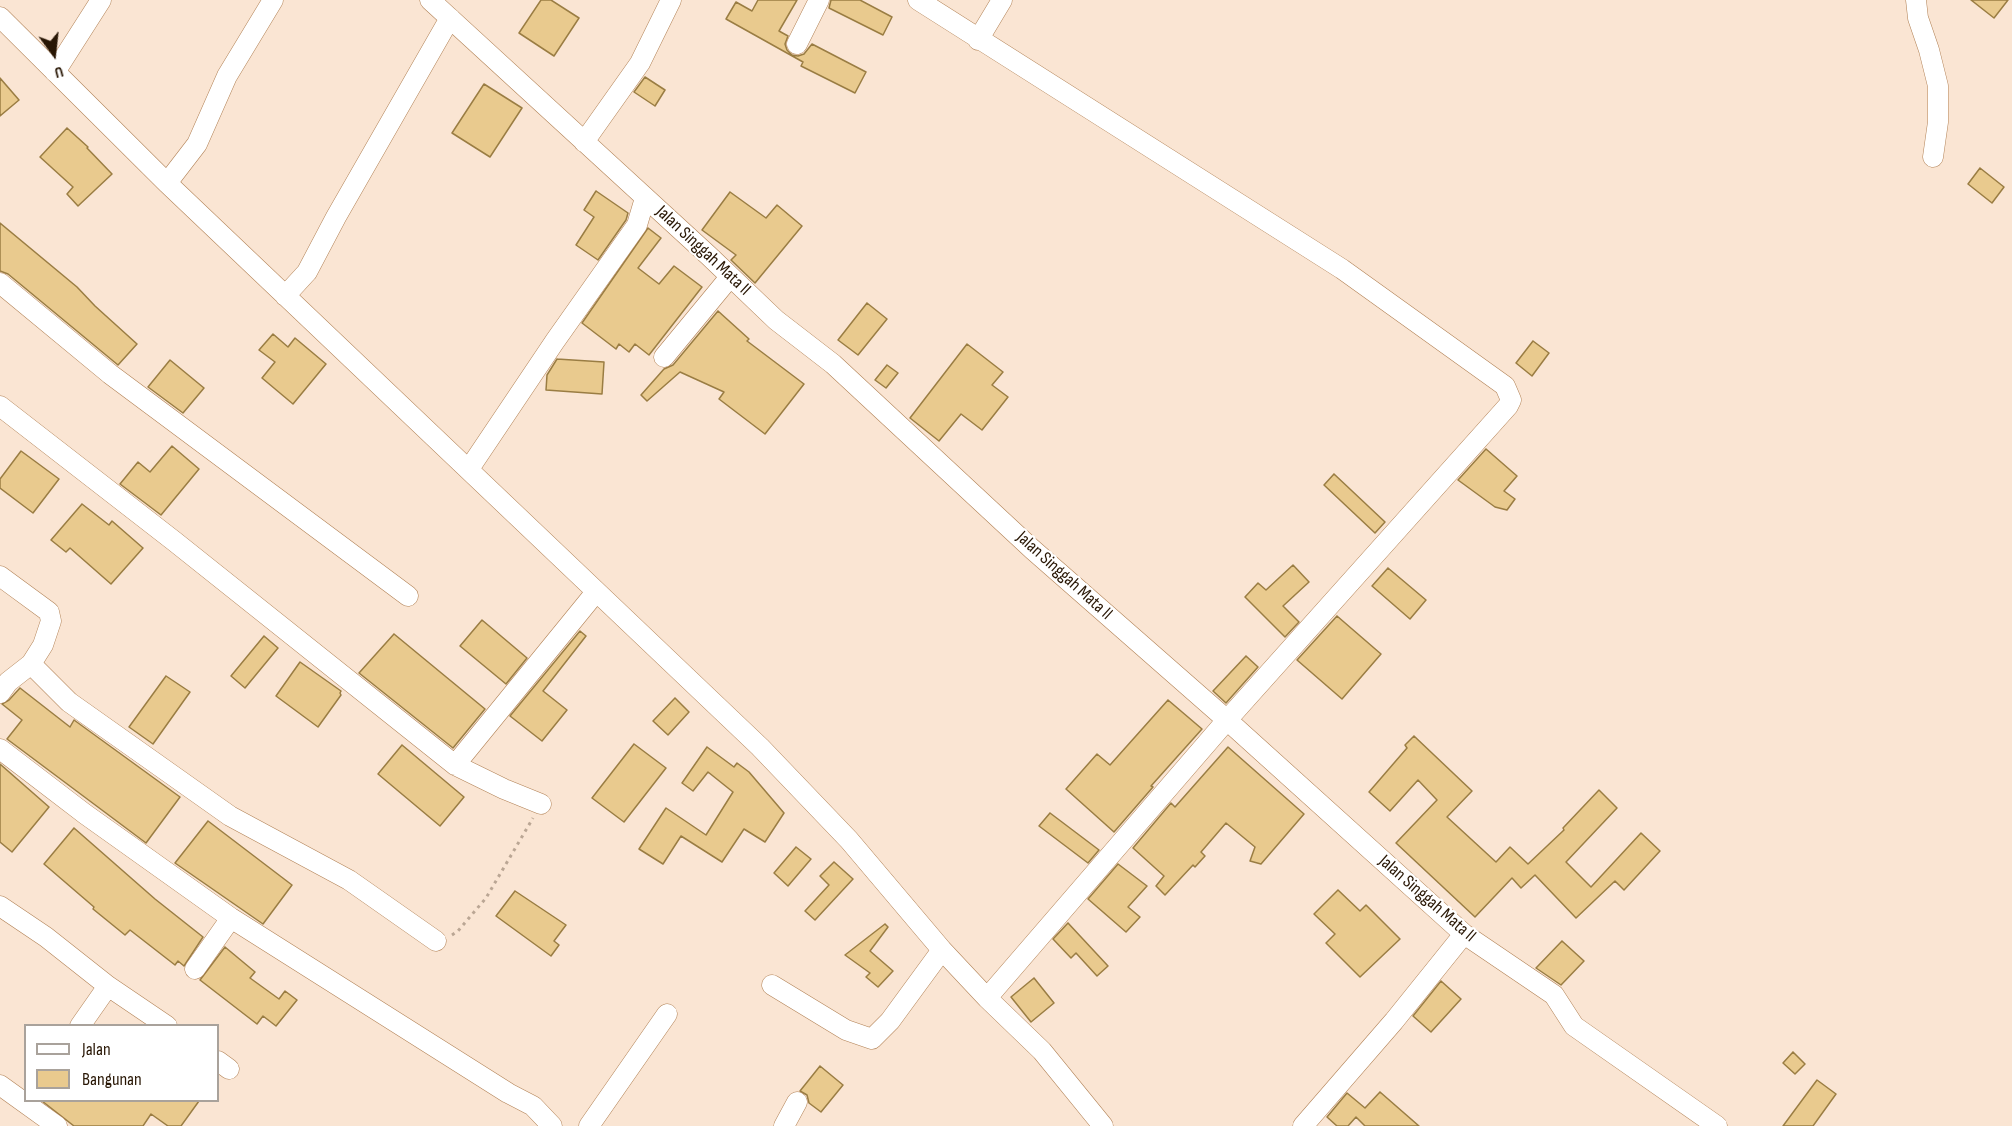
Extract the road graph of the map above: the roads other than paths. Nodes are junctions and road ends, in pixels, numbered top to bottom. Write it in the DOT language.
graph roads {
  1 [pos="101,0"];
  2 [pos="273,0"];
  3 [pos="430,0"];
  4 [pos="671,0"];
  5 [pos="819,0"];
  6 [pos="918,0"];
  7 [pos="1002,0"];
  8 [pos="1916,0"];
  9 [pos="0,17"];
  10 [pos="450,18"];
  11 [pos="978,40"];
  12 [pos="797,44"];
  13 [pos="63,60"];
  14 [pos="584,142"];
  15 [pos="1933,157"];
  16 [pos="178,170"];
  17 [pos="645,198"];
  18 [pos="730,277"];
  19 [pos="0,282"];
  20 [pos="296,284"];
  21 [pos="664,357"];
  22 [pos="0,406"];
  23 [pos="469,469"];
  24 [pos="0,576"];
  25 [pos="596,592"];
  26 [pos="408,596"];
  27 [pos="31,664"];
  28 [pos="0,693"];
  29 [pos="1227,720"];
  30 [pos="0,749"];
  31 [pos="455,765"];
  32 [pos="542,804"];
  33 [pos="0,906"];
  34 [pos="231,918"];
  35 [pos="1464,933"];
  36 [pos="436,941"];
  37 [pos="942,950"];
  38 [pos="195,969"];
  39 [pos="772,985"];
  40 [pos="108,986"];
  41 [pos="994,991"];
  42 [pos="667,1014"];
  43 [pos="81,1024"];
  44 [pos="164,1024"];
  45 [pos="0,1085"];
  46 [pos="24,1098"];
  47 [pos="29,1102"];
  48 [pos="797,1102"];
  49 [pos="57,1126"];
  50 [pos="552,1126"];
  51 [pos="589,1126"];
  52 [pos="784,1126"];
  53 [pos="1103,1126"];
  54 [pos="1303,1126"];
  55 [pos="1717,1126"];
  1 -- 13 [label="street"];
  2 -- 16 [label="street"];
  3 -- 10 [label="street, Jalan Singgah Mata II"];
  4 -- 14 [label="street"];
  5 -- 12 [label="street"];
  6 -- 11 [label="street"];
  7 -- 11 [label="street"];
  8 -- 15 [label="street"];
  9 -- 13 [label="street"];
  10 -- 14 [label="street, Jalan Singgah Mata II"];
  10 -- 20 [label="street"];
  11 -- 29 [label="street"];
  13 -- 16 [label="street"];
  14 -- 17 [label="street, Jalan Singgah Mata II"];
  16 -- 20 [label="street"];
  17 -- 18 [label="street, Jalan Singgah Mata II"];
  17 -- 23 [label="street"];
  18 -- 21 [label="street"];
  18 -- 29 [label="street, Jalan Singgah Mata II"];
  19 -- 26 [label="street"];
  20 -- 23 [label="street"];
  22 -- 31 [label="street"];
  23 -- 25 [label="street"];
  24 -- 27 [label="street"];
  25 -- 31 [label="street"];
  25 -- 37 [label="street"];
  27 -- 28 [label="street"];
  27 -- 36 [label="street"];
  29 -- 35 [label="street, Jalan Singgah Mata II"];
  29 -- 41 [label="street"];
  30 -- 34 [label="street"];
  31 -- 32 [label="street"];
  33 -- 40 [label="street"];
  34 -- 38 [label="street"];
  34 -- 50 [label="street"];
  35 -- 54 [label="street"];
  35 -- 55 [label="street, Jalan Singgah Mata II"];
  37 -- 39 [label="street"];
  37 -- 41 [label="street"];
  40 -- 43 [label="street"];
  40 -- 44 [label="street"];
  41 -- 53 [label="street"];
  42 -- 51 [label="street"];
  45 -- 46 [label="street"];
  47 -- 49 [label="street"];
  48 -- 52 [label="street"];
}
